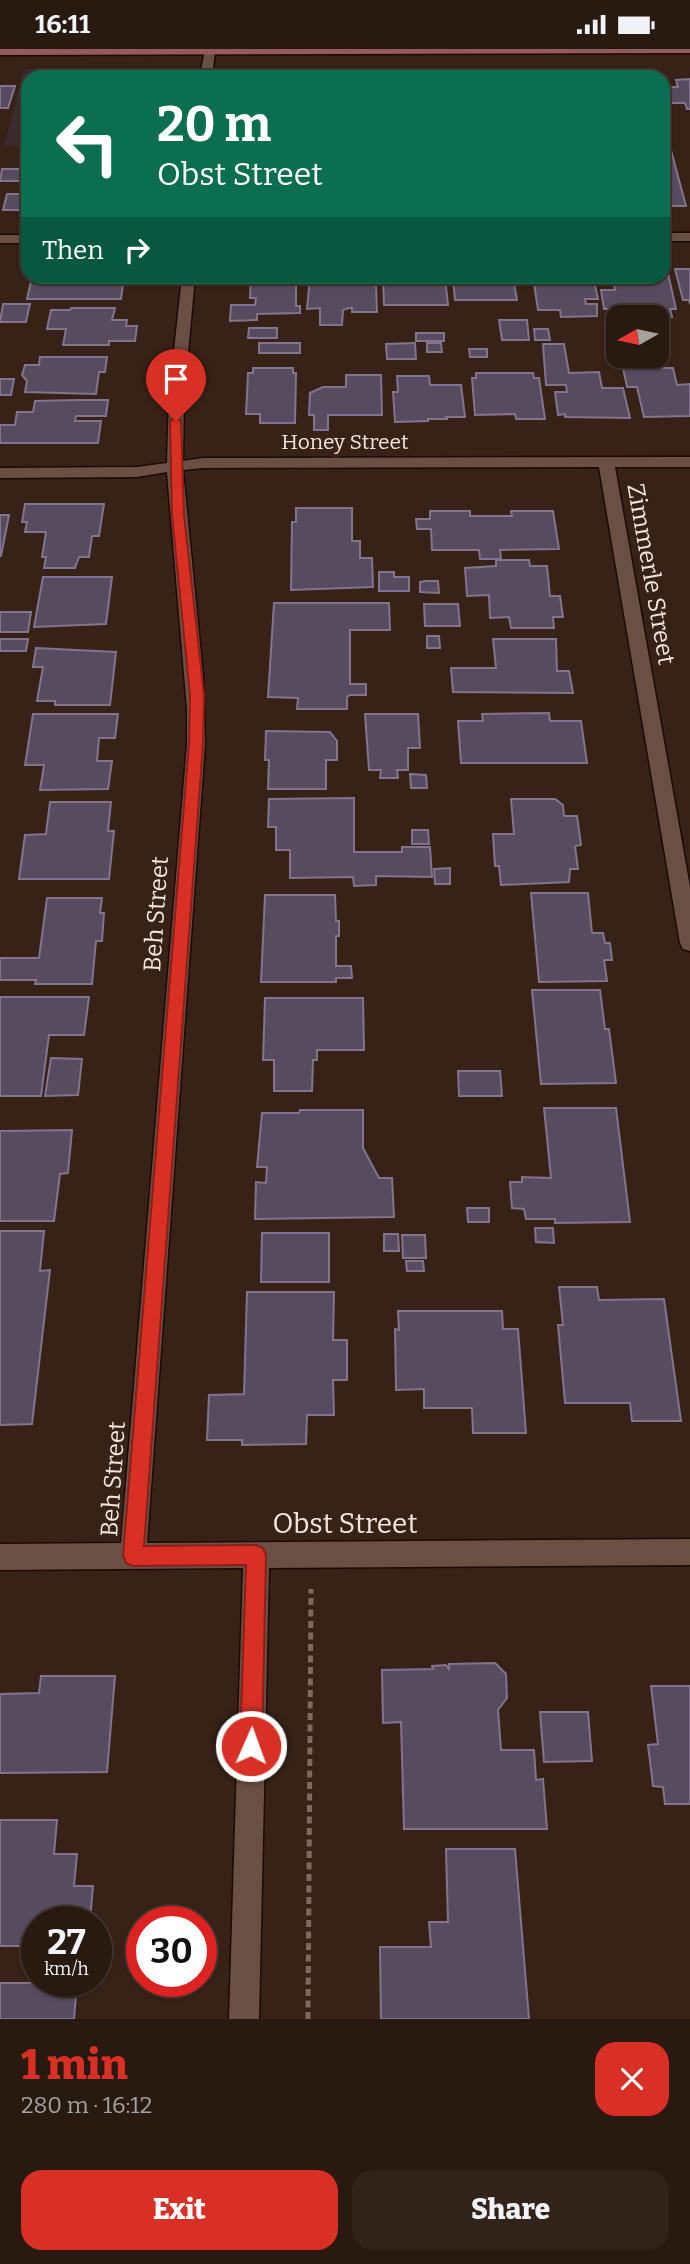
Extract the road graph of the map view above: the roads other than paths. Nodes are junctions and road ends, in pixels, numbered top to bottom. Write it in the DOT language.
graph roads {
  1 [pos="356,50"];
  2 [pos="690,50"];
  3 [pos="209,51"];
  4 [pos="0,52"];
  5 [pos="207,70"];
  6 [pos="670,237"];
  7 [pos="690,237"];
  8 [pos="0,239"];
  9 [pos="21,239"];
  10 [pos="187,284"];
  11 [pos="606,462"];
  12 [pos="690,462"];
  13 [pos="175,467"];
  14 [pos="0,473"];
  15 [pos="690,943"];
  16 [pos="690,1552"];
  17 [pos="256,1555"];
  18 [pos="133,1556"];
  19 [pos="0,1557"];
  20 [pos="244,2019"];
  1 -- 2 [label="main road"];
  1 -- 3 [label="main road"];
  3 -- 4 [label="main road"];
  3 -- 5 [label="street"];
  6 -- 7 [label="street"];
  8 -- 9 [label="street"];
  10 -- 13 [label="street, Beh Street"];
  11 -- 12 [label="street, Honey Street"];
  11 -- 13 [label="street, Honey Street"];
  11 -- 15 [label="street, Zimmerle Street"];
  13 -- 14 [label="street, Honey Street"];
  13 -- 18 [label="street, Beh Street"];
  16 -- 17 [label="street, Obst Street"];
  17 -- 18 [label="street, Obst Street"];
  17 -- 20 [label="street"];
  18 -- 19 [label="street, Obst Street"];
}
